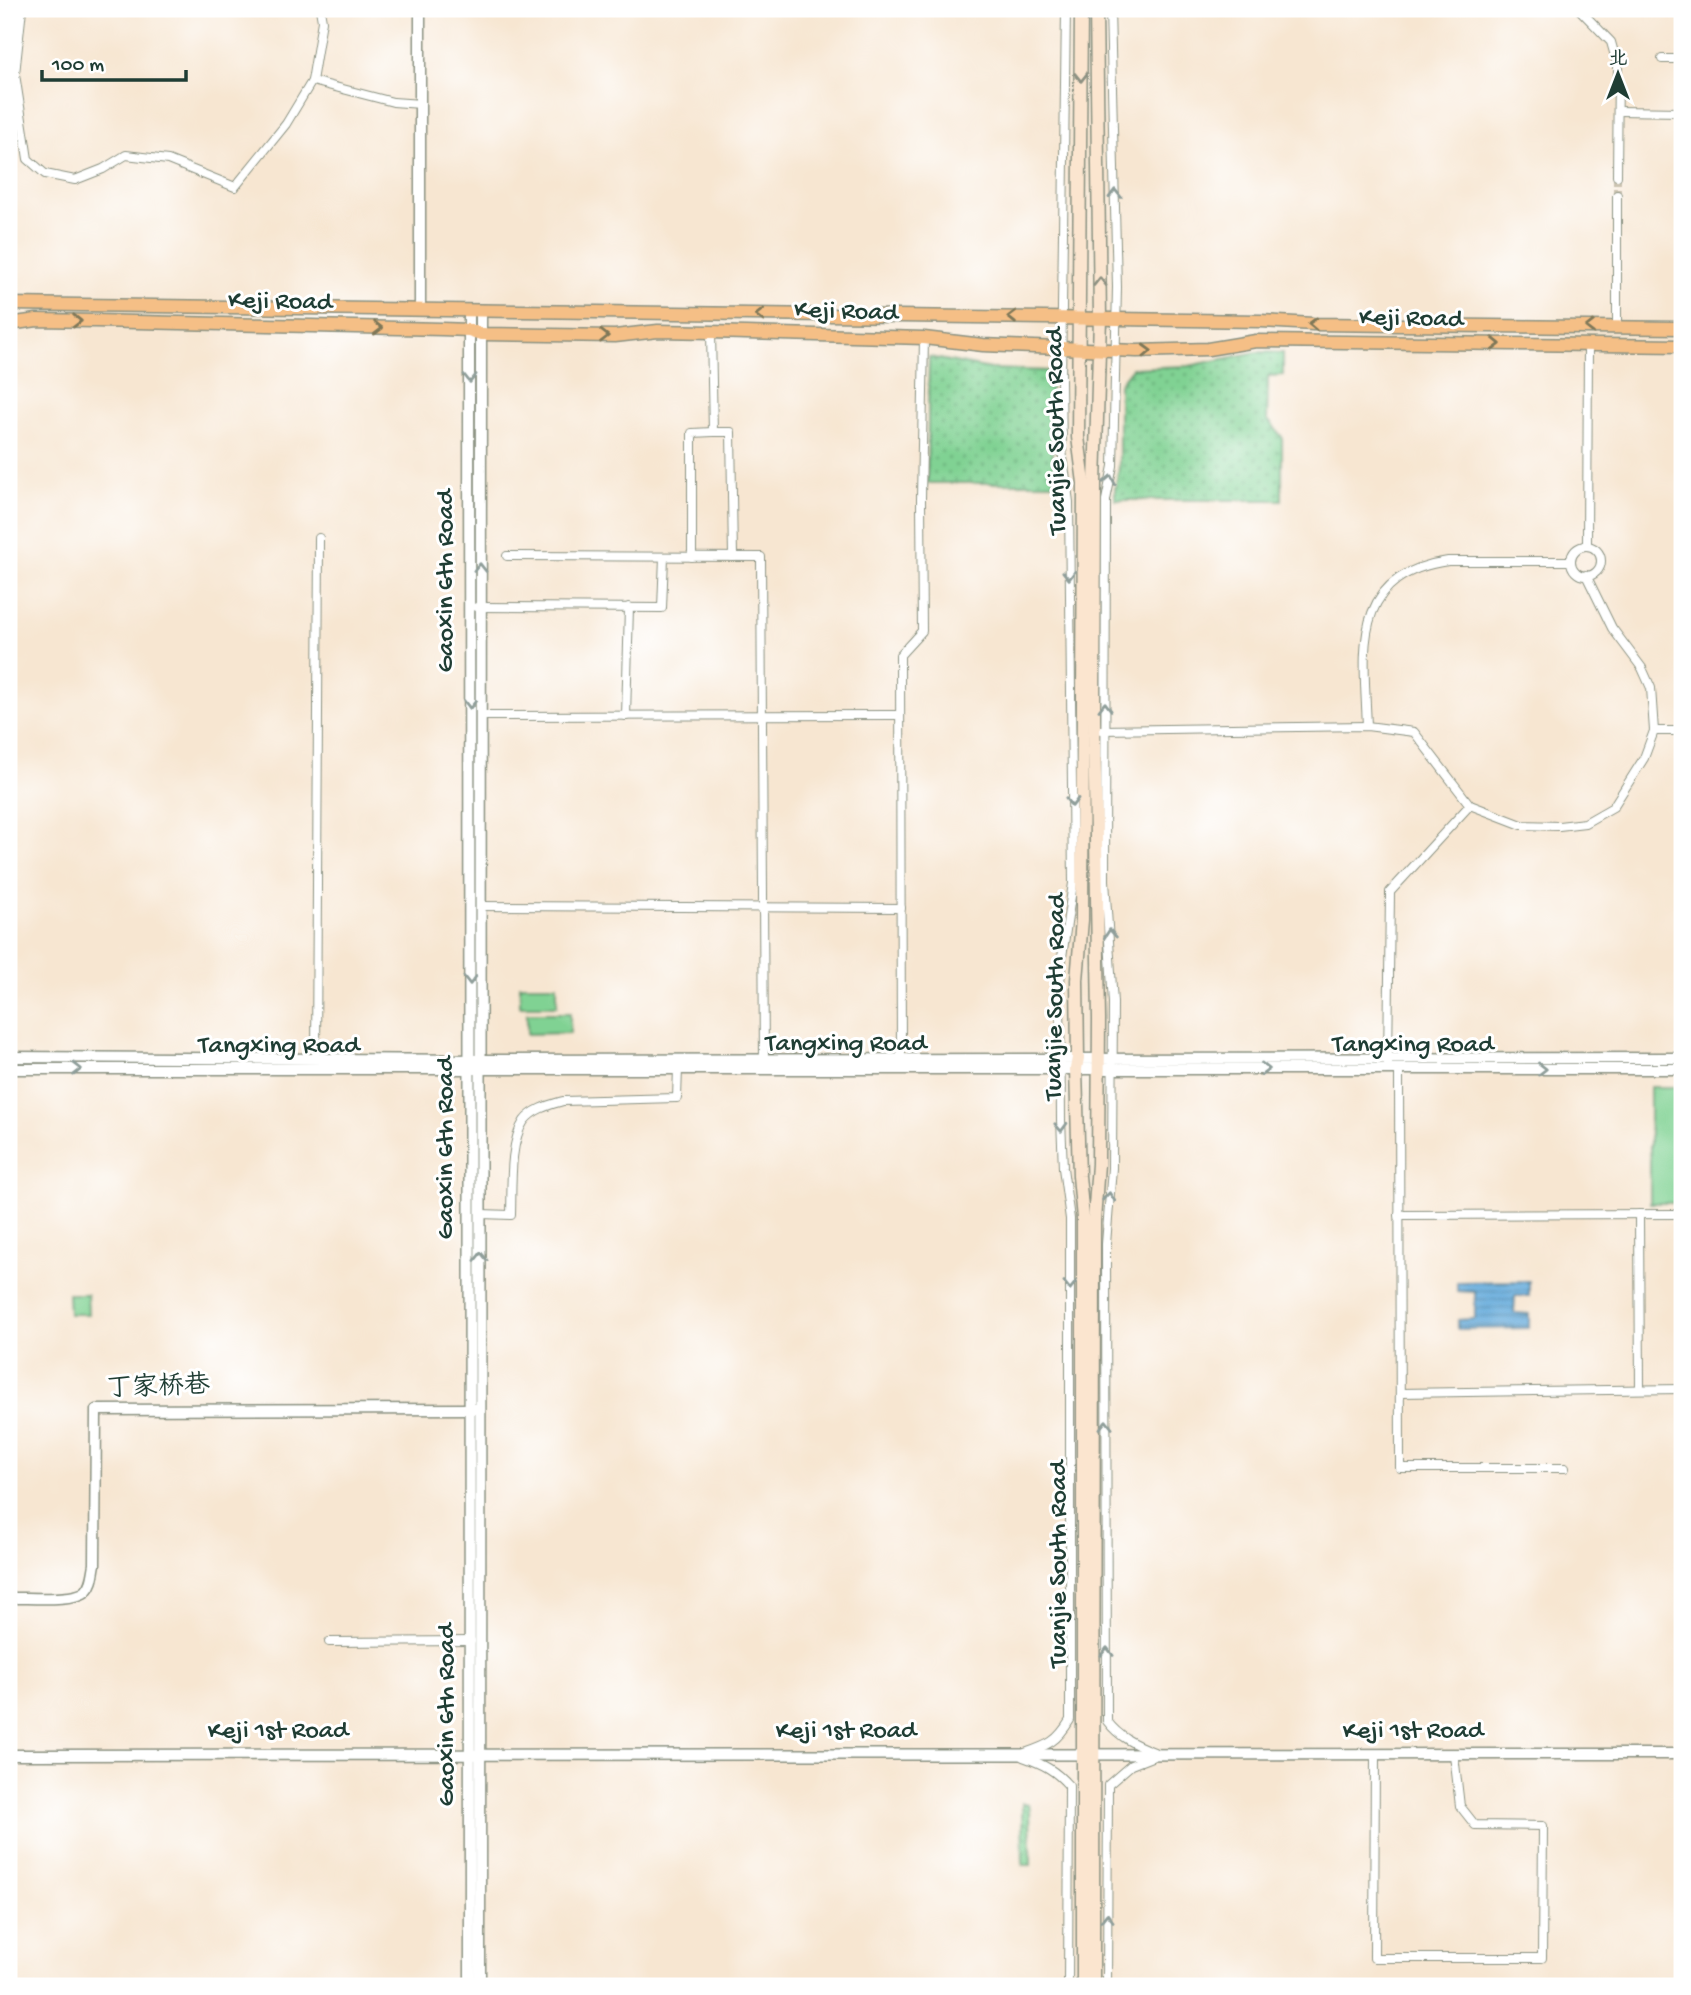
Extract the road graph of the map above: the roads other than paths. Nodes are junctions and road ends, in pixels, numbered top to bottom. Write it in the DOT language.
graph roads {
  1 [pos="22,9"];
  2 [pos="320,9"];
  3 [pos="420,9"];
  4 [pos="1066,9"];
  5 [pos="1081,9"];
  6 [pos="1096,9"];
  7 [pos="1110,9"];
  8 [pos="1579,9"];
  9 [pos="1682,59"];
  10 [pos="1661,60"];
  11 [pos="312,81"];
  12 [pos="421,104"];
  13 [pos="1618,111"];
  14 [pos="1682,112"];
  15 [pos="1617,176"];
  16 [pos="1617,195"];
  17 [pos="9,304"];
  18 [pos="420,309"];
  19 [pos="475,310"];
  20 [pos="1062,318"];
  21 [pos="1079,318"];
  22 [pos="1100,318"];
  23 [pos="1115,319"];
  24 [pos="9,324"];
  25 [pos="1617,326"];
  26 [pos="1682,328"];
  27 [pos="475,332"];
  28 [pos="711,332"];
  29 [pos="924,338"];
  30 [pos="1588,345"];
  31 [pos="1682,346"];
  32 [pos="1061,349"];
  33 [pos="1079,350"];
  34 [pos="1100,351"];
  35 [pos="1114,351"];
  36 [pos="713,432"];
  37 [pos="319,538"];
  38 [pos="1587,546"];
  39 [pos="507,556"];
  40 [pos="664,557"];
  41 [pos="692,557"];
  42 [pos="733,557"];
  43 [pos="1571,561"];
  44 [pos="1586,575"];
  45 [pos="475,607"];
  46 [pos="629,607"];
  47 [pos="900,715"];
  48 [pos="480,716"];
  49 [pos="626,716"];
  50 [pos="762,716"];
  51 [pos="1367,726"];
  52 [pos="1100,730"];
  53 [pos="1682,731"];
  54 [pos="1654,732"];
  55 [pos="1470,805"];
  56 [pos="480,906"];
  57 [pos="762,908"];
  58 [pos="901,908"];
  59 [pos="9,1057"];
  60 [pos="1682,1058"];
  61 [pos="316,1059"];
  62 [pos="764,1063"];
  63 [pos="901,1063"];
  64 [pos="1060,1064"];
  65 [pos="1077,1064"];
  66 [pos="1099,1064"];
  67 [pos="1112,1064"];
  68 [pos="476,1065"];
  69 [pos="1392,1065"];
  70 [pos="678,1068"];
  71 [pos="9,1069"];
  72 [pos="1682,1069"];
  73 [pos="481,1214"];
  74 [pos="1639,1214"];
  75 [pos="1682,1214"];
  76 [pos="1399,1215"];
  77 [pos="1640,1389"];
  78 [pos="1682,1389"];
  79 [pos="1400,1393"];
  80 [pos="475,1409"];
  81 [pos="1565,1468"];
  82 [pos="9,1598"];
  83 [pos="471,1640"];
  84 [pos="329,1642"];
  85 [pos="1160,1754"];
  86 [pos="1682,1754"];
  87 [pos="9,1755"];
  88 [pos="475,1755"];
  89 [pos="1018,1755"];
  90 [pos="1088,1755"];
  91 [pos="1375,1755"];
  92 [pos="1454,1755"];
  93 [pos="470,1986"];
  94 [pos="480,1986"];
  95 [pos="1068,1986"];
  96 [pos="1083,1986"];
  97 [pos="1093,1986"];
  98 [pos="1107,1986"];
  1 -- 11 [label="street"];
  2 -- 11 [label="street"];
  3 -- 12 [label="street"];
  4 -- 20 [label="street, Tuanjie South Road"];
  5 -- 21 [label="main road, Tuanjie South Road, one-way"];
  22 -- 6 [label="main road, Tuanjie South Road, one-way"];
  23 -- 7 [label="street, Tuanjie South Road, one-way"];
  8 -- 13 [label="street"];
  9 -- 10 [label="street"];
  11 -- 12 [label="street"];
  12 -- 18 [label="street"];
  13 -- 14 [label="street"];
  13 -- 15 [label="street"];
  16 -- 25 [label="street"];
  17 -- 18 [label="main road, Keji Road"];
  18 -- 19 [label="main road, Keji Road"];
  20 -- 19 [label="main road, Keji Road, one-way"];
  19 -- 27 [label="street, Gaoxin 6th Road"];
  20 -- 21 [label="main road, Keji Road"];
  20 -- 32 [label="street, Tuanjie South Road"];
  21 -- 22 [label="main road, Keji Road"];
  21 -- 33 [label="main road, Tuanjie South Road"];
  22 -- 23 [label="main road, Keji Road"];
  22 -- 34 [label="main road, Tuanjie South Road"];
  25 -- 23 [label="main road, Keji Road, one-way"];
  23 -- 35 [label="street, Tuanjie South Road"];
  24 -- 27 [label="main road, Keji Road, one-way"];
  25 -- 26 [label="main road, Keji Road"];
  27 -- 28 [label="main road, Keji Road, one-way"];
  27 -- 45 [label="street, Gaoxin 6th Road"];
  28 -- 29 [label="main road, Keji Road"];
  28 -- 36 [label="street"];
  29 -- 32 [label="main road, Keji Road"];
  29 -- 47 [label="street"];
  30 -- 31 [label="main road, Keji Road"];
  35 -- 30 [label="main road, Keji Road, one-way"];
  30 -- 38 [label="street"];
  32 -- 33 [label="main road, Keji Road"];
  32 -- 64 [label="street, Tuanjie South Road, one-way"];
  33 -- 34 [label="main road, Keji Road"];
  33 -- 65 [label="main road, Tuanjie South Road"];
  34 -- 35 [label="main road, Keji Road"];
  34 -- 52 [label="main road, Tuanjie South Road"];
  52 -- 35 [label="street, Tuanjie South Road, one-way"];
  36 -- 41 [label="street"];
  36 -- 42 [label="street"];
  37 -- 61 [label="street"];
  38 -- 43 [label="street"];
  38 -- 44 [label="street"];
  39 -- 40 [label="street"];
  40 -- 41 [label="street"];
  40 -- 46 [label="street"];
  41 -- 42 [label="street"];
  42 -- 50 [label="street"];
  43 -- 44 [label="street"];
  43 -- 51 [label="street"];
  44 -- 54 [label="street"];
  45 -- 46 [label="street"];
  45 -- 48 [label="street, Gaoxin 6th Road"];
  45 -- 68 [label="street, Gaoxin 6th Road, one-way"];
  46 -- 49 [label="street"];
  47 -- 50 [label="street"];
  47 -- 58 [label="street"];
  48 -- 49 [label="street"];
  48 -- 56 [label="street, Gaoxin 6th Road"];
  49 -- 50 [label="street"];
  50 -- 57 [label="street"];
  51 -- 52 [label="street"];
  51 -- 55 [label="street"];
  52 -- 66 [label="main road, Tuanjie South Road"];
  67 -- 52 [label="street, Tuanjie South Road, one-way"];
  53 -- 54 [label="street"];
  54 -- 55 [label="street"];
  55 -- 69 [label="street"];
  56 -- 57 [label="street"];
  56 -- 68 [label="street, Gaoxin 6th Road"];
  57 -- 58 [label="street"];
  57 -- 62 [label="street"];
  58 -- 63 [label="street"];
  59 -- 61 [label="street, Tangxing Road"];
  60 -- 69 [label="street, Tangxing Road"];
  61 -- 68 [label="street, Tangxing Road"];
  62 -- 63 [label="street, Tangxing Road"];
  62 -- 68 [label="street, Tangxing Road"];
  62 -- 70 [label="street, Tangxing Road"];
  63 -- 64 [label="street, Tangxing Road"];
  64 -- 65 [label="street, Tangxing Road"];
  64 -- 89 [label="street, Tuanjie South Road, one-way"];
  65 -- 66 [label="street, Tangxing Road"];
  65 -- 90 [label="main road, Tuanjie South Road"];
  66 -- 67 [label="street, Tangxing Road"];
  66 -- 90 [label="main road, Tuanjie South Road"];
  67 -- 69 [label="street, Tangxing Road"];
  85 -- 67 [label="street, Tuanjie South Road, one-way"];
  68 -- 70 [label="street, Tangxing Road"];
  71 -- 68 [label="street, Tangxing Road, one-way"];
  68 -- 73 [label="street, Gaoxin 6th Road"];
  68 -- 80 [label="street, Gaoxin 6th Road"];
  69 -- 72 [label="street, Tangxing Road, one-way"];
  69 -- 76 [label="street"];
  70 -- 73 [label="street"];
  80 -- 73 [label="street, Gaoxin 6th Road, one-way"];
  74 -- 75 [label="street"];
  74 -- 76 [label="street"];
  74 -- 77 [label="street"];
  76 -- 79 [label="street"];
  77 -- 78 [label="street"];
  77 -- 79 [label="street"];
  79 -- 81 [label="street"];
  80 -- 82 [label="street, 丁家桥巷"];
  80 -- 83 [label="street, Gaoxin 6th Road"];
  80 -- 88 [label="street, Gaoxin 6th Road"];
  83 -- 84 [label="street"];
  83 -- 88 [label="street, Gaoxin 6th Road"];
  85 -- 90 [label="street, Keji 1st Road"];
  85 -- 91 [label="street, Keji 1st Road"];
  98 -- 85 [label="street, one-way"];
  86 -- 92 [label="street, Keji 1st Road"];
  87 -- 88 [label="street, Keji 1st Road"];
  88 -- 89 [label="street, Keji 1st Road"];
  88 -- 93 [label="street, Gaoxin 6th Road"];
  88 -- 94 [label="street, Gaoxin 6th Road"];
  89 -- 90 [label="street, Keji 1st Road"];
  89 -- 95 [label="street"];
  90 -- 96 [label="main road, Tuanjie South Road"];
  90 -- 97 [label="main road, Tuanjie South Road"];
  91 -- 92 [label="street, Keji 1st Road"];
  91 -- 92 [label="street"];
}
